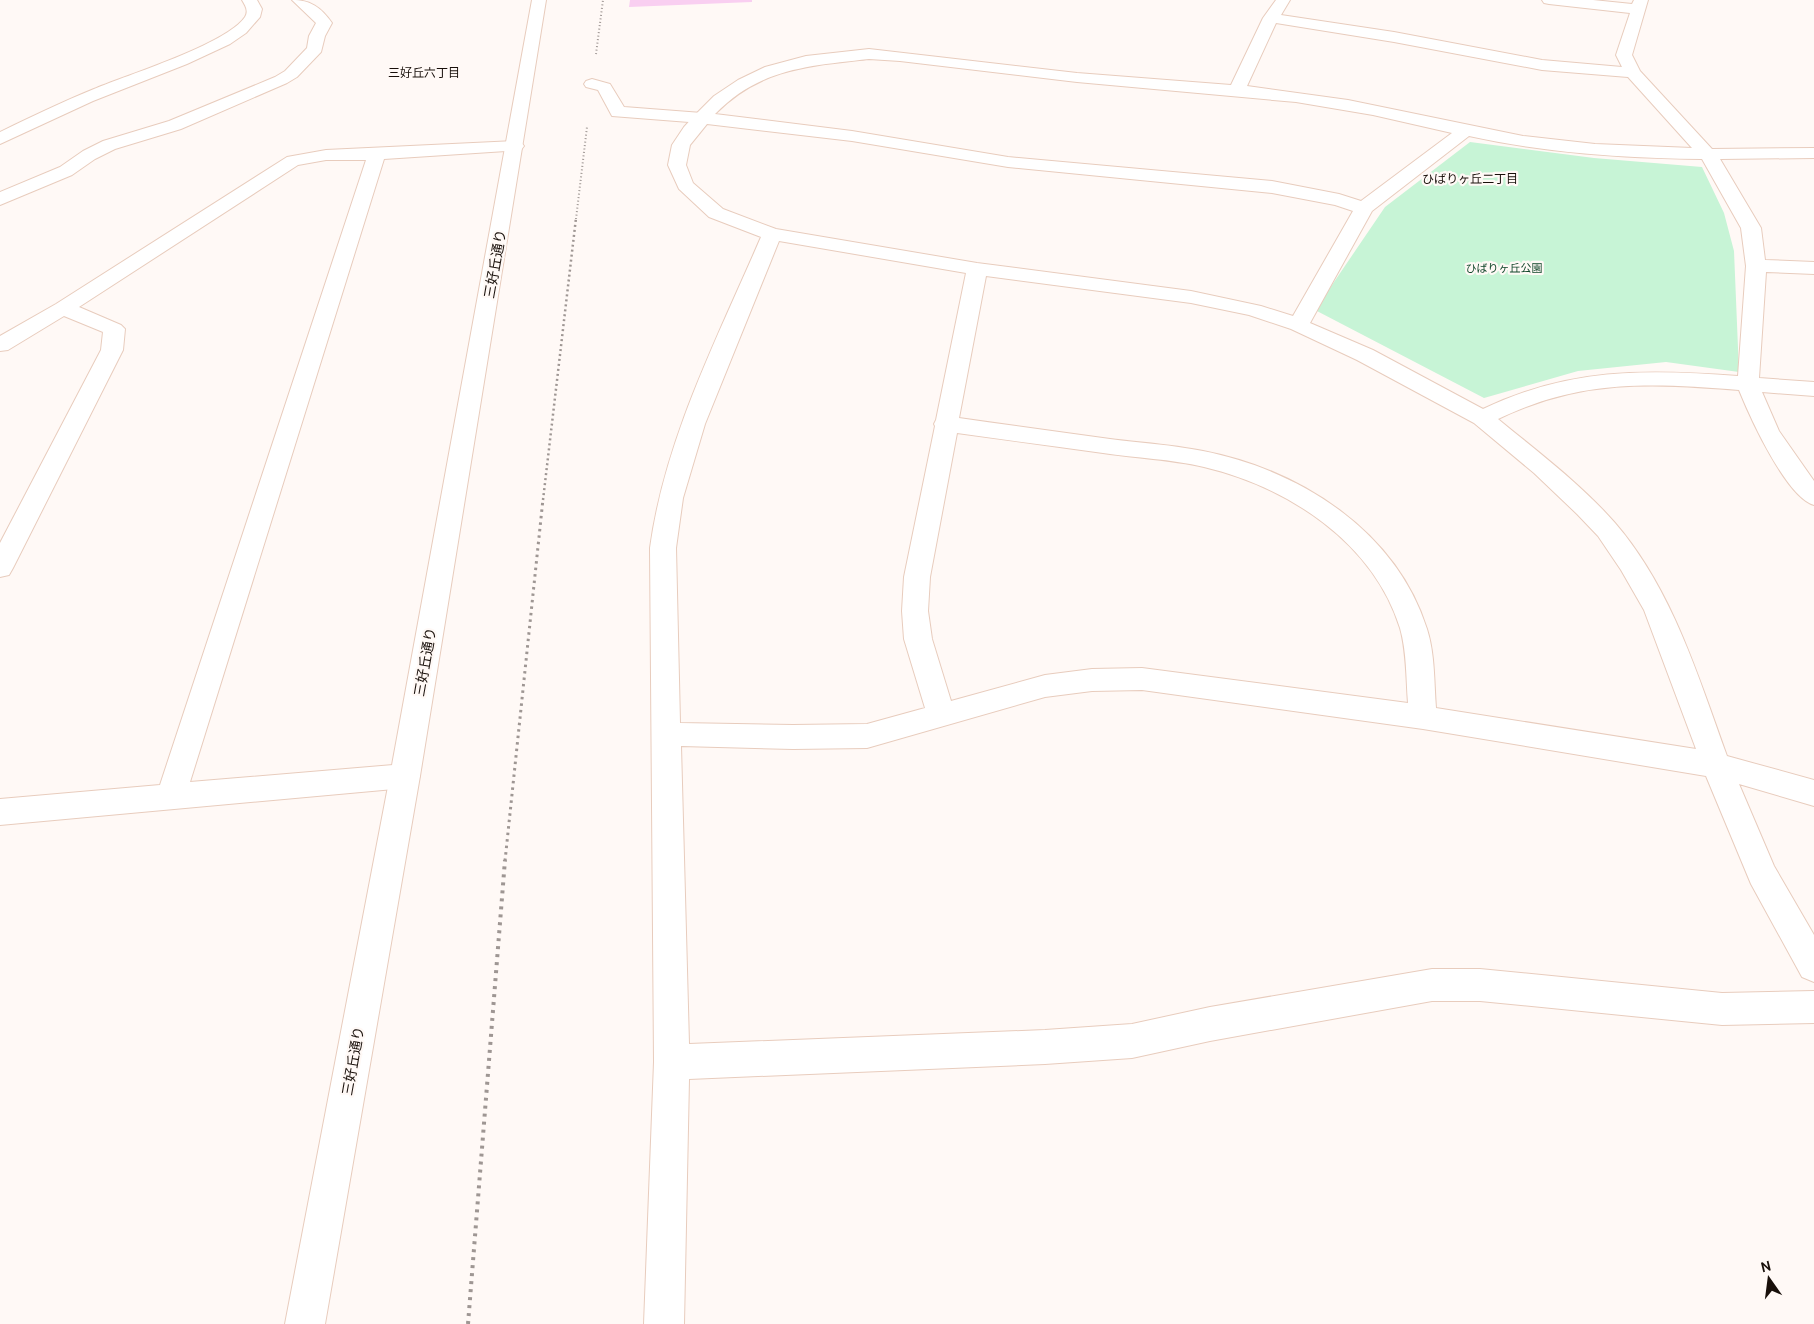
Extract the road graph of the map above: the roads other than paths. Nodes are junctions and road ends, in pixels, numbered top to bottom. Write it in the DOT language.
graph roads {
  1 [pos="248,0"];
  2 [pos="299,0"];
  3 [pos="540,0"];
  4 [pos="1283,0"];
  5 [pos="1549,0"];
  6 [pos="1640,4"];
  7 [pos="1271,18"];
  8 [pos="1633,73"];
  9 [pos="592,84"];
  10 [pos="1238,89"];
  11 [pos="702,118"];
  12 [pos="1466,130"];
  13 [pos="0,139"];
  14 [pos="515,146"];
  15 [pos="1814,153"];
  16 [pos="378,154"];
  17 [pos="1708,155"];
  18 [pos="0,199"];
  19 [pos="1364,208"];
  20 [pos="772,234"];
  21 [pos="1756,266"];
  22 [pos="1814,268"];
  23 [pos="977,269"];
  24 [pos="63,308"];
  25 [pos="1298,325"];
  26 [pos="0,345"];
  27 [pos="1748,385"];
  28 [pos="1814,389"];
  29 [pos="1482,418"];
  30 [pos="946,424"];
  31 [pos="1814,497"];
  32 [pos="0,568"];
  33 [pos="942,715"];
  34 [pos="1423,717"];
  35 [pos="665,734"];
  36 [pos="1716,765"];
  37 [pos="405,776"];
  38 [pos="1814,793"];
  39 [pos="171,796"];
  40 [pos="0,812"];
  41 [pos="1814,966"];
  42 [pos="1814,1007"];
  43 [pos="672,1062"];
  44 [pos="305,1324"];
  45 [pos="664,1324"];
  1 -- 13 [label="street"];
  2 -- 18 [label="street"];
  3 -- 14 [label="street, 三好丘通り"];
  4 -- 7 [label="street"];
  5 -- 6 [label="street"];
  6 -- 8 [label="street"];
  7 -- 8 [label="street"];
  7 -- 10 [label="street"];
  8 -- 17 [label="street"];
  9 -- 11 [label="street"];
  10 -- 11 [label="street"];
  10 -- 12 [label="street"];
  11 -- 19 [label="street"];
  11 -- 20 [label="street"];
  12 -- 17 [label="street"];
  12 -- 19 [label="street"];
  14 -- 16 [label="street"];
  14 -- 37 [label="street, 三好丘通り"];
  15 -- 17 [label="street"];
  16 -- 24 [label="street"];
  16 -- 39 [label="street"];
  17 -- 21 [label="street"];
  19 -- 25 [label="street"];
  20 -- 23 [label="street"];
  20 -- 35 [label="street"];
  21 -- 22 [label="street"];
  21 -- 27 [label="street"];
  23 -- 25 [label="street"];
  23 -- 30 [label="street"];
  24 -- 26 [label="street"];
  24 -- 32 [label="street"];
  25 -- 29 [label="street"];
  27 -- 28 [label="street"];
  27 -- 29 [label="street"];
  27 -- 31 [label="street"];
  29 -- 36 [label="street"];
  30 -- 33 [label="street"];
  30 -- 34 [label="street"];
  33 -- 34 [label="street"];
  33 -- 35 [label="street"];
  34 -- 36 [label="street"];
  35 -- 43 [label="street"];
  36 -- 38 [label="street"];
  36 -- 41 [label="street"];
  37 -- 39 [label="street"];
  37 -- 44 [label="street, 三好丘通り"];
  39 -- 40 [label="street"];
  42 -- 43 [label="street"];
  43 -- 45 [label="street"];
}
